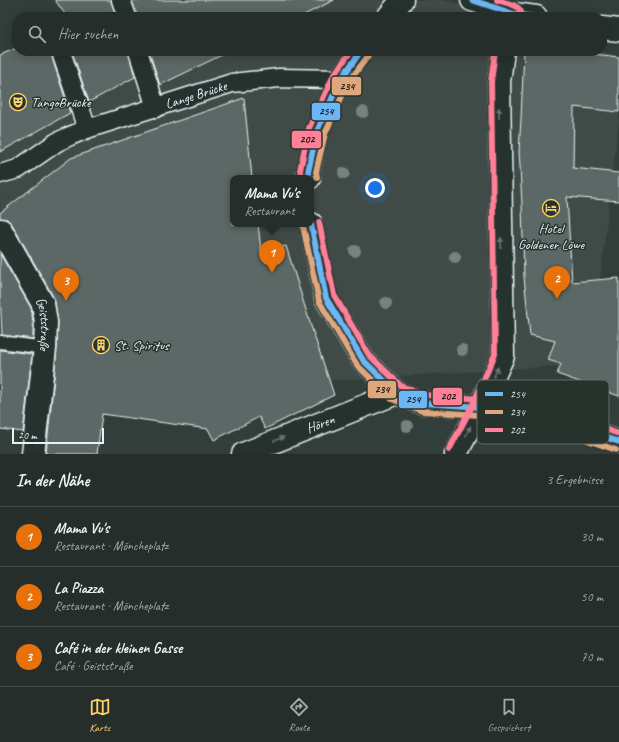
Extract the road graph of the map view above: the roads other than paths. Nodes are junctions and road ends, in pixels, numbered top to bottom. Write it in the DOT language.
graph roads {
  1 [pos="121,0"];
  2 [pos="402,0"];
  3 [pos="472,0"];
  4 [pos="125,12"];
  5 [pos="392,12"];
  6 [pos="506,12"];
  7 [pos="607,29"];
  8 [pos="619,30"];
  9 [pos="62,56"];
  10 [pos="140,56"];
  11 [pos="357,56"];
  12 [pos="502,56"];
  13 [pos="341,79"];
  14 [pos="156,108"];
  15 [pos="87,129"];
  16 [pos="0,174"];
  17 [pos="308,175"];
  18 [pos="312,227"];
  19 [pos="0,229"];
  20 [pos="0,342"];
  21 [pos="45,348"];
  22 [pos="492,380"];
  23 [pos="397,393"];
  24 [pos="477,408"];
  25 [pos="477,414"];
  26 [pos="609,439"];
  27 [pos="619,442"];
  28 [pos="33,454"];
  29 [pos="243,454"];
  30 [pos="456,454"];
  1 -- 4 [label="street"];
  2 -- 5 [label="street"];
  3 -- 6 [label="street"];
  7 -- 8 [label="street"];
  9 -- 15 [label="street"];
  10 -- 14 [label="street"];
  11 -- 13 [label="street"];
  22 -- 12 [label="street, one-way"];
  13 -- 14 [label="street, Lange Brücke"];
  13 -- 17 [label="street"];
  14 -- 15 [label="street, Lange Brücke"];
  15 -- 16 [label="street, Lange Brücke"];
  18 -- 23 [label="street"];
  19 -- 21 [label="street, Geiststraße"];
  20 -- 21 [label="lane"];
  21 -- 28 [label="street, Geiststraße"];
  23 -- 24 [label="street"];
  29 -- 23 [label="street, Hören, one-way"];
  30 -- 25 [label="street, one-way"];
  26 -- 27 [label="street"];
}
